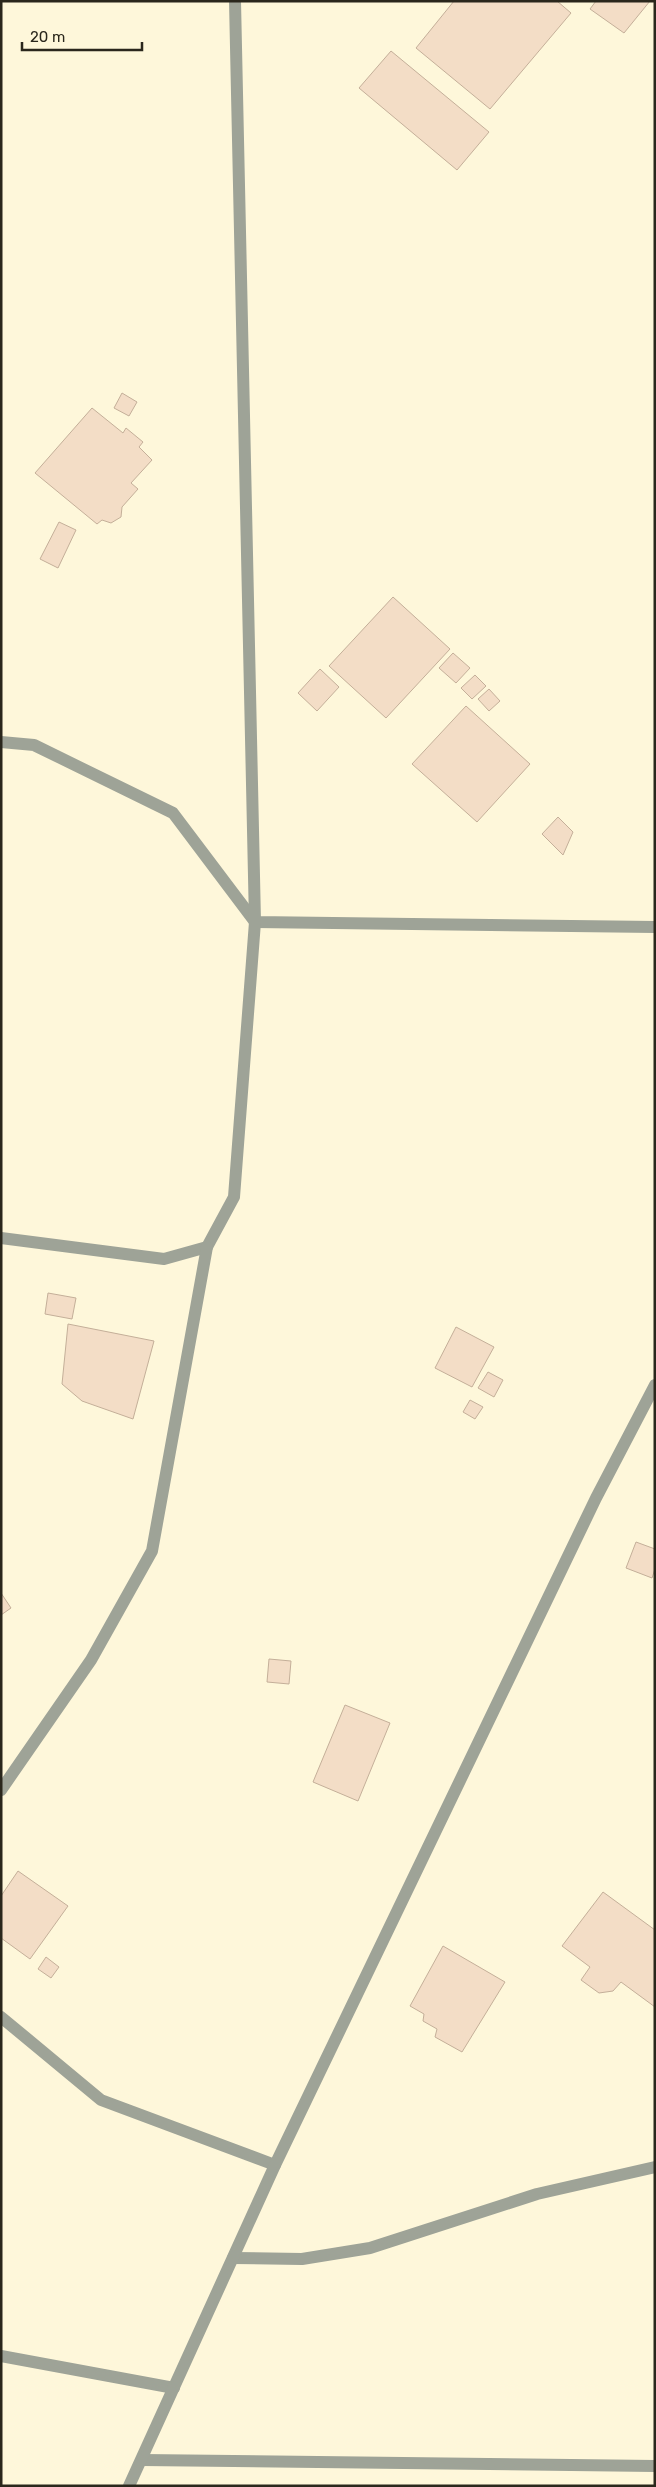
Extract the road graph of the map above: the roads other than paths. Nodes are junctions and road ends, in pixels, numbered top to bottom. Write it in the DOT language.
graph roads {
  1 [pos="235,1"];
  2 [pos="1,742"];
  3 [pos="255,922"];
  4 [pos="655,927"];
  5 [pos="1,1238"];
  6 [pos="207,1247"];
  7 [pos="655,1385"];
  8 [pos="1,1790"];
  9 [pos="1,2017"];
  10 [pos="275,2165"];
  11 [pos="655,2167"];
  12 [pos="233,2258"];
  13 [pos="1,2356"];
  14 [pos="174,2388"];
  15 [pos="142,2460"];
  16 [pos="655,2466"];
  17 [pos="129,2486"];
  1 -- 3 [label="street"];
  2 -- 3 [label="street"];
  3 -- 4 [label="street"];
  3 -- 6 [label="street"];
  5 -- 6 [label="street"];
  6 -- 8 [label="street"];
  7 -- 10 [label="street"];
  9 -- 10 [label="street"];
  10 -- 12 [label="street"];
  11 -- 12 [label="street"];
  12 -- 14 [label="street"];
  13 -- 14 [label="street"];
  14 -- 15 [label="street"];
  15 -- 16 [label="street"];
  15 -- 17 [label="street"];
}
